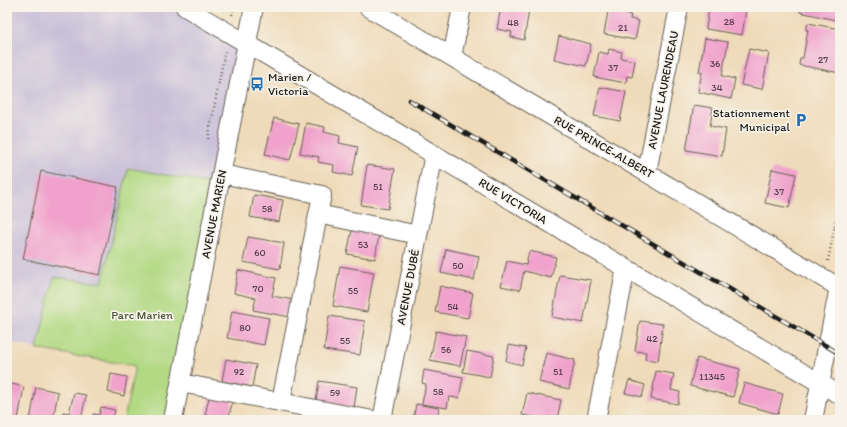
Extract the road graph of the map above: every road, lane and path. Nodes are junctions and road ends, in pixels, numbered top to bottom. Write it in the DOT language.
graph roads {
  1 [pos="186,7"];
  2 [pos="254,7"];
  3 [pos="368,7"];
  4 [pos="462,7"];
  5 [pos="679,7"];
  6 [pos="247,42"];
  7 [pos="452,58"];
  8 [pos="434,154"];
  9 [pos="647,172"];
  10 [pos="222,174"];
  11 [pos="840,199"];
  12 [pos="318,214"];
  13 [pos="418,235"];
  14 [pos="828,263"];
  15 [pos="626,268"];
  16 [pos="840,286"];
  17 [pos="820,382"];
  18 [pos="181,383"];
  19 [pos="840,395"];
  20 [pos="281,402"];
  21 [pos="173,420"];
  22 [pos="374,420"];
  23 [pos="382,420"];
  24 [pos="596,420"];
  25 [pos="813,420"];
  1 -- 6 [label="street, RUE VICTORIA"];
  2 -- 6 [label="street, AVENUE MARIEN"];
  3 -- 7 [label="street, RUE PRINCE-ALBERT"];
  4 -- 7 [label="street"];
  5 -- 9 [label="street, AVENUE LAURENDEAU"];
  6 -- 8 [label="street, RUE VICTORIA"];
  6 -- 10 [label="street, AVENUE MARIEN"];
  7 -- 9 [label="street, RUE PRINCE-ALBERT"];
  8 -- 13 [label="street, AVENUE DUBÉ"];
  8 -- 15 [label="street, RUE VICTORIA"];
  9 -- 16 [label="street, RUE PRINCE-ALBERT"];
  10 -- 12 [label="street"];
  10 -- 18 [label="street, AVENUE MARIEN"];
  11 -- 14 [label="path"];
  12 -- 13 [label="street"];
  12 -- 20 [label="street"];
  13 -- 23 [label="street, AVENUE DUBÉ"];
  15 -- 17 [label="street, RUE VICTORIA"];
  15 -- 24 [label="street"];
  16 -- 17 [label="street"];
  17 -- 19 [label="street, RUE VICTORIA"];
  17 -- 25 [label="street"];
  18 -- 20 [label="street"];
  18 -- 21 [label="street, AVENUE MARIEN"];
  20 -- 22 [label="street"];
}
